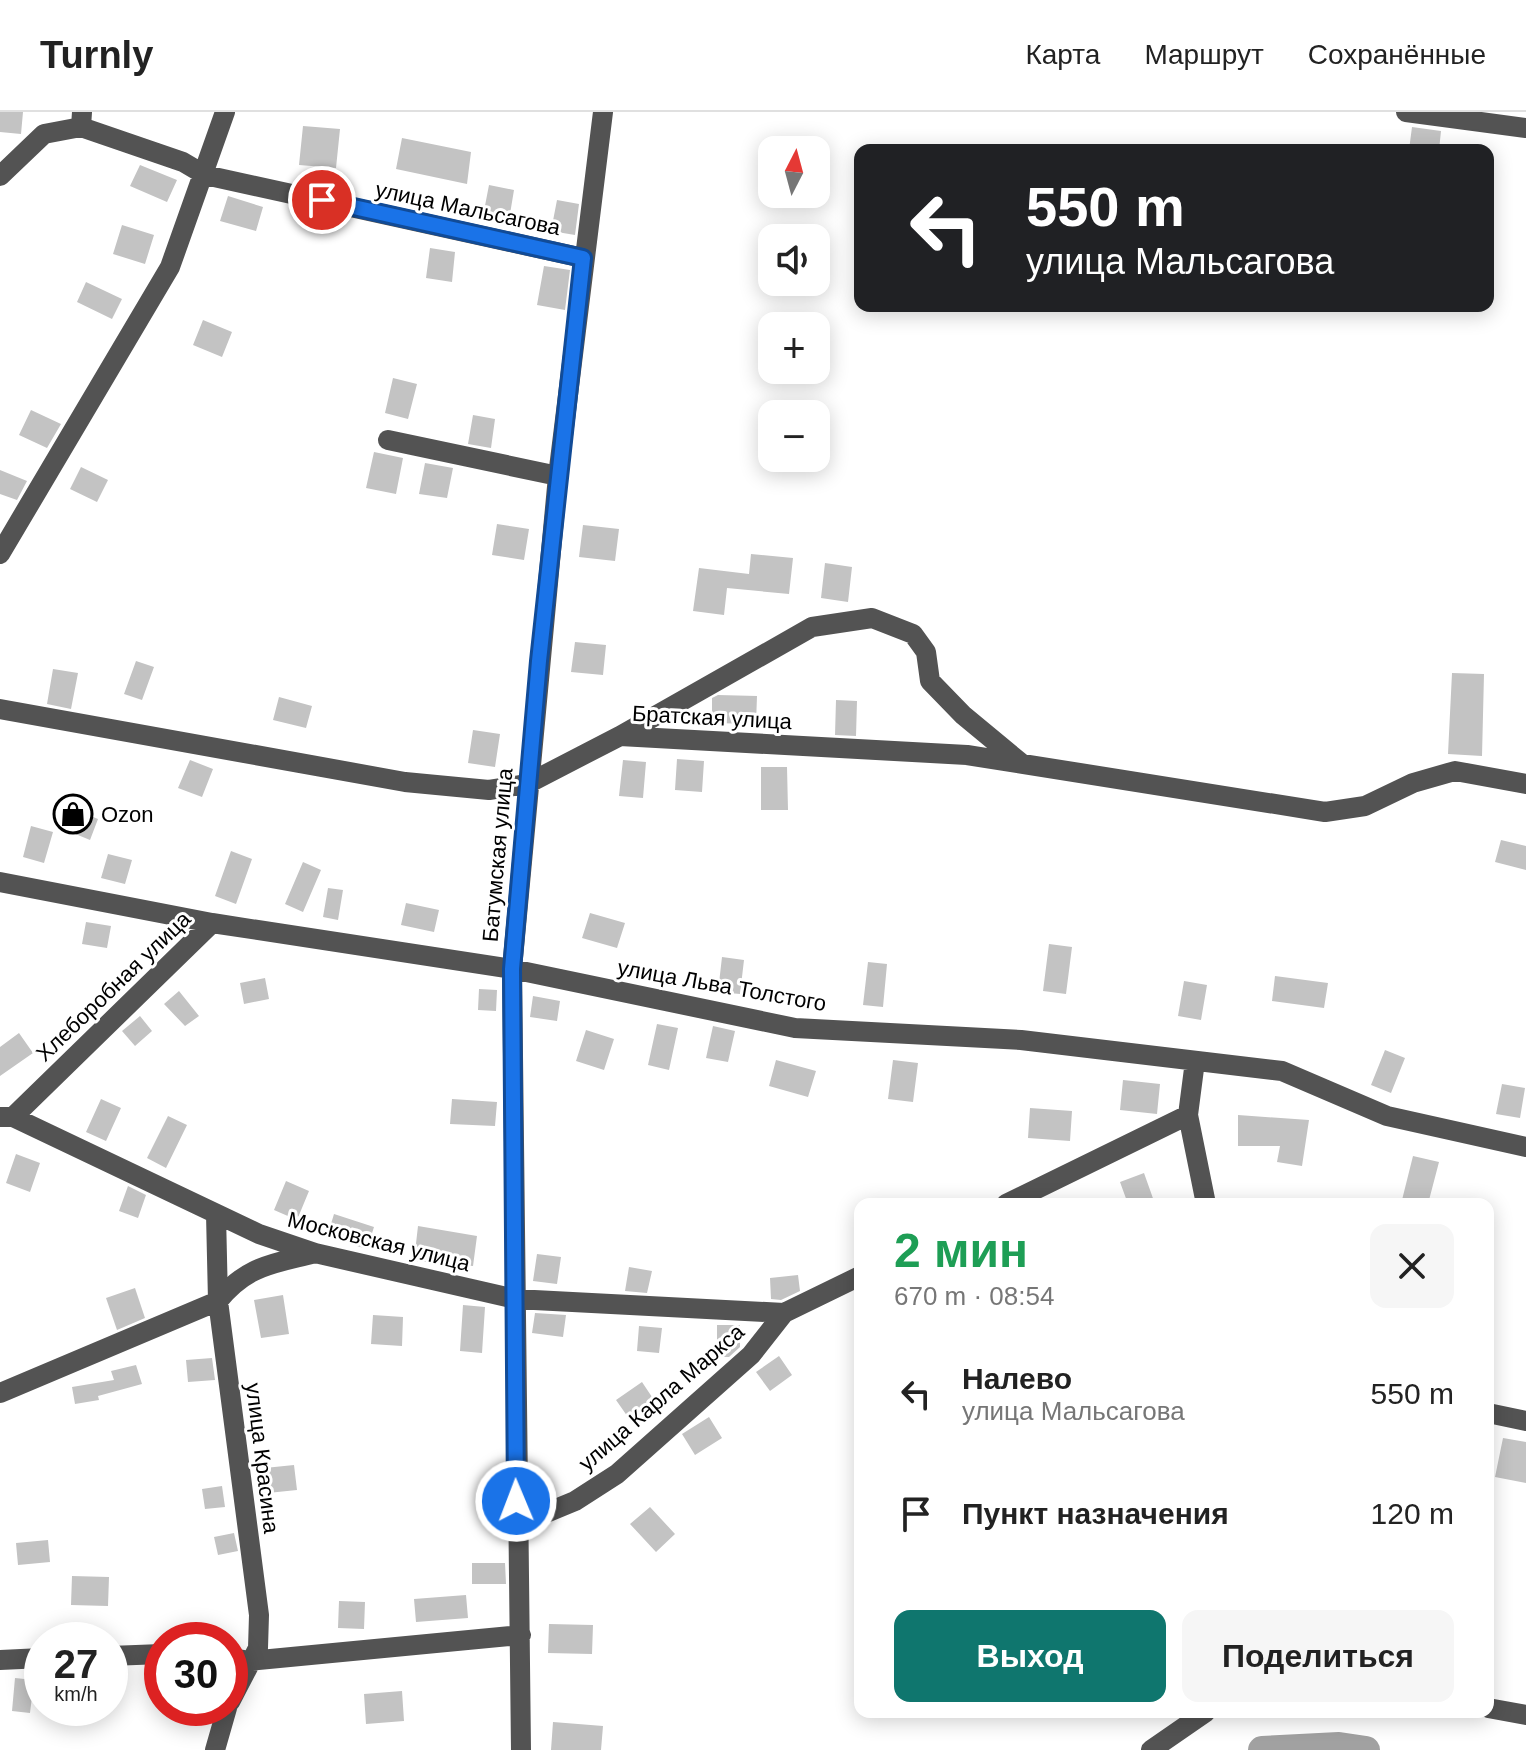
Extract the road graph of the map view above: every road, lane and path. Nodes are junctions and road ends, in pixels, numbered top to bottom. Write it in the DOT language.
graph roads {
  1 [pos="225,112"];
  2 [pos="603,112"];
  3 [pos="1406,112"];
  4 [pos="81,119"];
  5 [pos="1526,128"];
  6 [pos="205,175"];
  7 [pos="0,176"];
  8 [pos="583,258"];
  9 [pos="388,440"];
  10 [pos="558,476"];
  11 [pos="0,554"];
  12 [pos="0,709"];
  13 [pos="620,736"];
  14 [pos="1022,764"];
  15 [pos="527,784"];
  16 [pos="1526,784"];
  17 [pos="0,882"];
  18 [pos="212,923"];
  19 [pos="512,969"];
  20 [pos="1195,1061"];
  21 [pos="1188,1115"];
  22 [pos="6,1117"];
  23 [pos="1526,1147"];
  24 [pos="1018,1198"];
  25 [pos="1205,1198"];
  26 [pos="216,1214"];
  27 [pos="315,1253"];
  28 [pos="854,1279"];
  29 [pos="515,1299"];
  30 [pos="218,1301"];
  31 [pos="784,1313"];
  32 [pos="0,1393"];
  33 [pos="1494,1414"];
  34 [pos="1526,1421"];
  35 [pos="517,1525"];
  36 [pos="521,1635"];
  37 [pos="0,1646"];
  38 [pos="248,1654"];
  39 [pos="248,1658"];
  40 [pos="24,1659"];
  41 [pos="0,1660"];
  42 [pos="1494,1709"];
  43 [pos="1526,1715"];
  44 [pos="1197,1718"];
  45 [pos="222,1726"];
  46 [pos="215,1750"];
  47 [pos="521,1750"];
  48 [pos="1151,1750"];
  1 -- 6 [label="street"];
  2 -- 8 [label="street, Батумская улица"];
  3 -- 5 [label="street"];
  4 -- 6 [label="street, улица Мальсагова"];
  4 -- 7 [label="street"];
  6 -- 8 [label="street, улица Мальсагова"];
  6 -- 11 [label="street"];
  8 -- 10 [label="street, Батумская улица"];
  9 -- 10 [label="street"];
  10 -- 15 [label="street, Батумская улица"];
  12 -- 15 [label="street, Братская улица"];
  13 -- 14 [label="street, Братская улица"];
  13 -- 14 [label="street"];
  13 -- 15 [label="street, Братская улица"];
  14 -- 16 [label="street, Братская улица"];
  15 -- 19 [label="street, Батумская улица"];
  17 -- 18 [label="street, улица Льва Толстого"];
  18 -- 19 [label="street, улица Льва Толстого"];
  18 -- 22 [label="street, Хлеборобная улица"];
  19 -- 20 [label="street, улица Льва Толстого"];
  19 -- 29 [label="street, Батумская улица"];
  20 -- 21 [label="street"];
  20 -- 23 [label="street, улица Льва Толстого"];
  21 -- 24 [label="street"];
  21 -- 25 [label="street"];
  22 -- 26 [label="street, Московская улица"];
  26 -- 27 [label="street, Московская улица"];
  26 -- 30 [label="street, улица Красина"];
  27 -- 29 [label="street, Московская улица"];
  27 -- 30 [label="street"];
  28 -- 31 [label="street, Московская улица"];
  29 -- 31 [label="street, Московская улица"];
  29 -- 35 [label="street, Батумская улица"];
  30 -- 32 [label="street"];
  30 -- 38 [label="street, улица Красина"];
  31 -- 35 [label="street, улица Карла Маркса"];
  33 -- 34 [label="street"];
  35 -- 36 [label="street, Батумская улица"];
  36 -- 39 [label="street"];
  36 -- 47 [label="street, Батумская улица"];
  37 -- 41 [label="street"];
  40 -- 41 [label="street"];
  42 -- 43 [label="street"];
  44 -- 48 [label="street"];
  45 -- 46 [label="street"];
}
